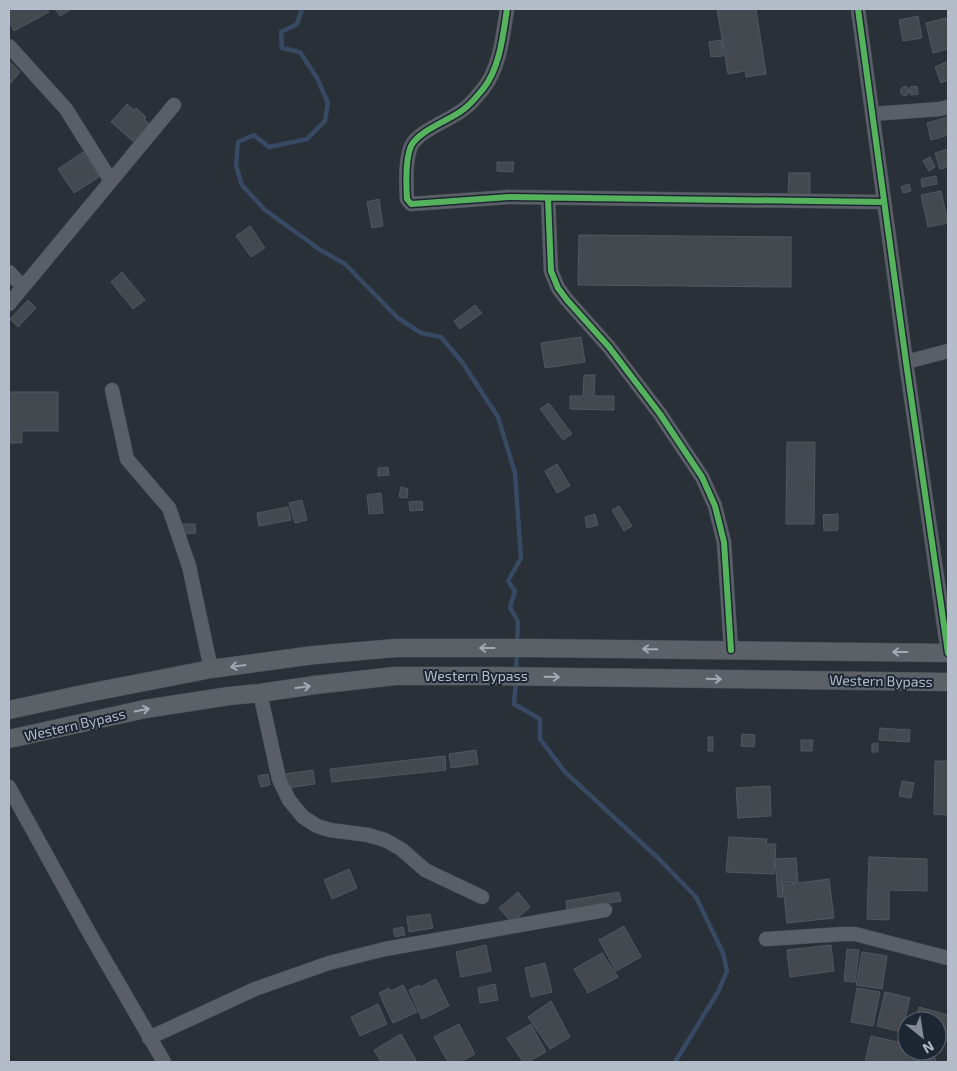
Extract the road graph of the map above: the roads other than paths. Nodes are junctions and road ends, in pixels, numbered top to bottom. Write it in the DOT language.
graph roads {
  1 [pos="507,9"];
  2 [pos="858,9"];
  3 [pos="9,46"];
  4 [pos="174,105"];
  5 [pos="948,107"];
  6 [pos="872,114"];
  7 [pos="111,181"];
  8 [pos="548,198"];
  9 [pos="884,202"];
  10 [pos="9,272"];
  11 [pos="23,287"];
  12 [pos="9,304"];
  13 [pos="948,351"];
  14 [pos="906,362"];
  15 [pos="112,390"];
  16 [pos="731,650"];
  17 [pos="948,653"];
  18 [pos="211,669"];
  19 [pos="948,682"];
  20 [pos="260,693"];
  21 [pos="9,710"];
  22 [pos="9,739"];
  23 [pos="9,787"];
  24 [pos="482,898"];
  25 [pos="605,910"];
  26 [pos="766,939"];
  27 [pos="948,958"];
  28 [pos="149,1038"];
  29 [pos="164,1062"];
  1 -- 8 [label="street"];
  2 -- 6 [label="street"];
  3 -- 7 [label="street"];
  4 -- 7 [label="street"];
  5 -- 6 [label="street"];
  6 -- 9 [label="street"];
  7 -- 11 [label="street"];
  8 -- 9 [label="street"];
  8 -- 16 [label="street"];
  9 -- 14 [label="street"];
  10 -- 11 [label="street"];
  11 -- 12 [label="street"];
  13 -- 14 [label="street"];
  14 -- 17 [label="street"];
  15 -- 18 [label="street"];
  17 -- 16 [label="main road, Western Bypass, one-way"];
  16 -- 18 [label="main road, Western Bypass, one-way"];
  18 -- 21 [label="main road, Western Bypass"];
  20 -- 19 [label="main road, Western Bypass, one-way"];
  22 -- 20 [label="main road, Western Bypass, one-way"];
  20 -- 24 [label="street"];
  23 -- 28 [label="street"];
  25 -- 28 [label="street"];
  26 -- 27 [label="street"];
  28 -- 29 [label="street"];
}
